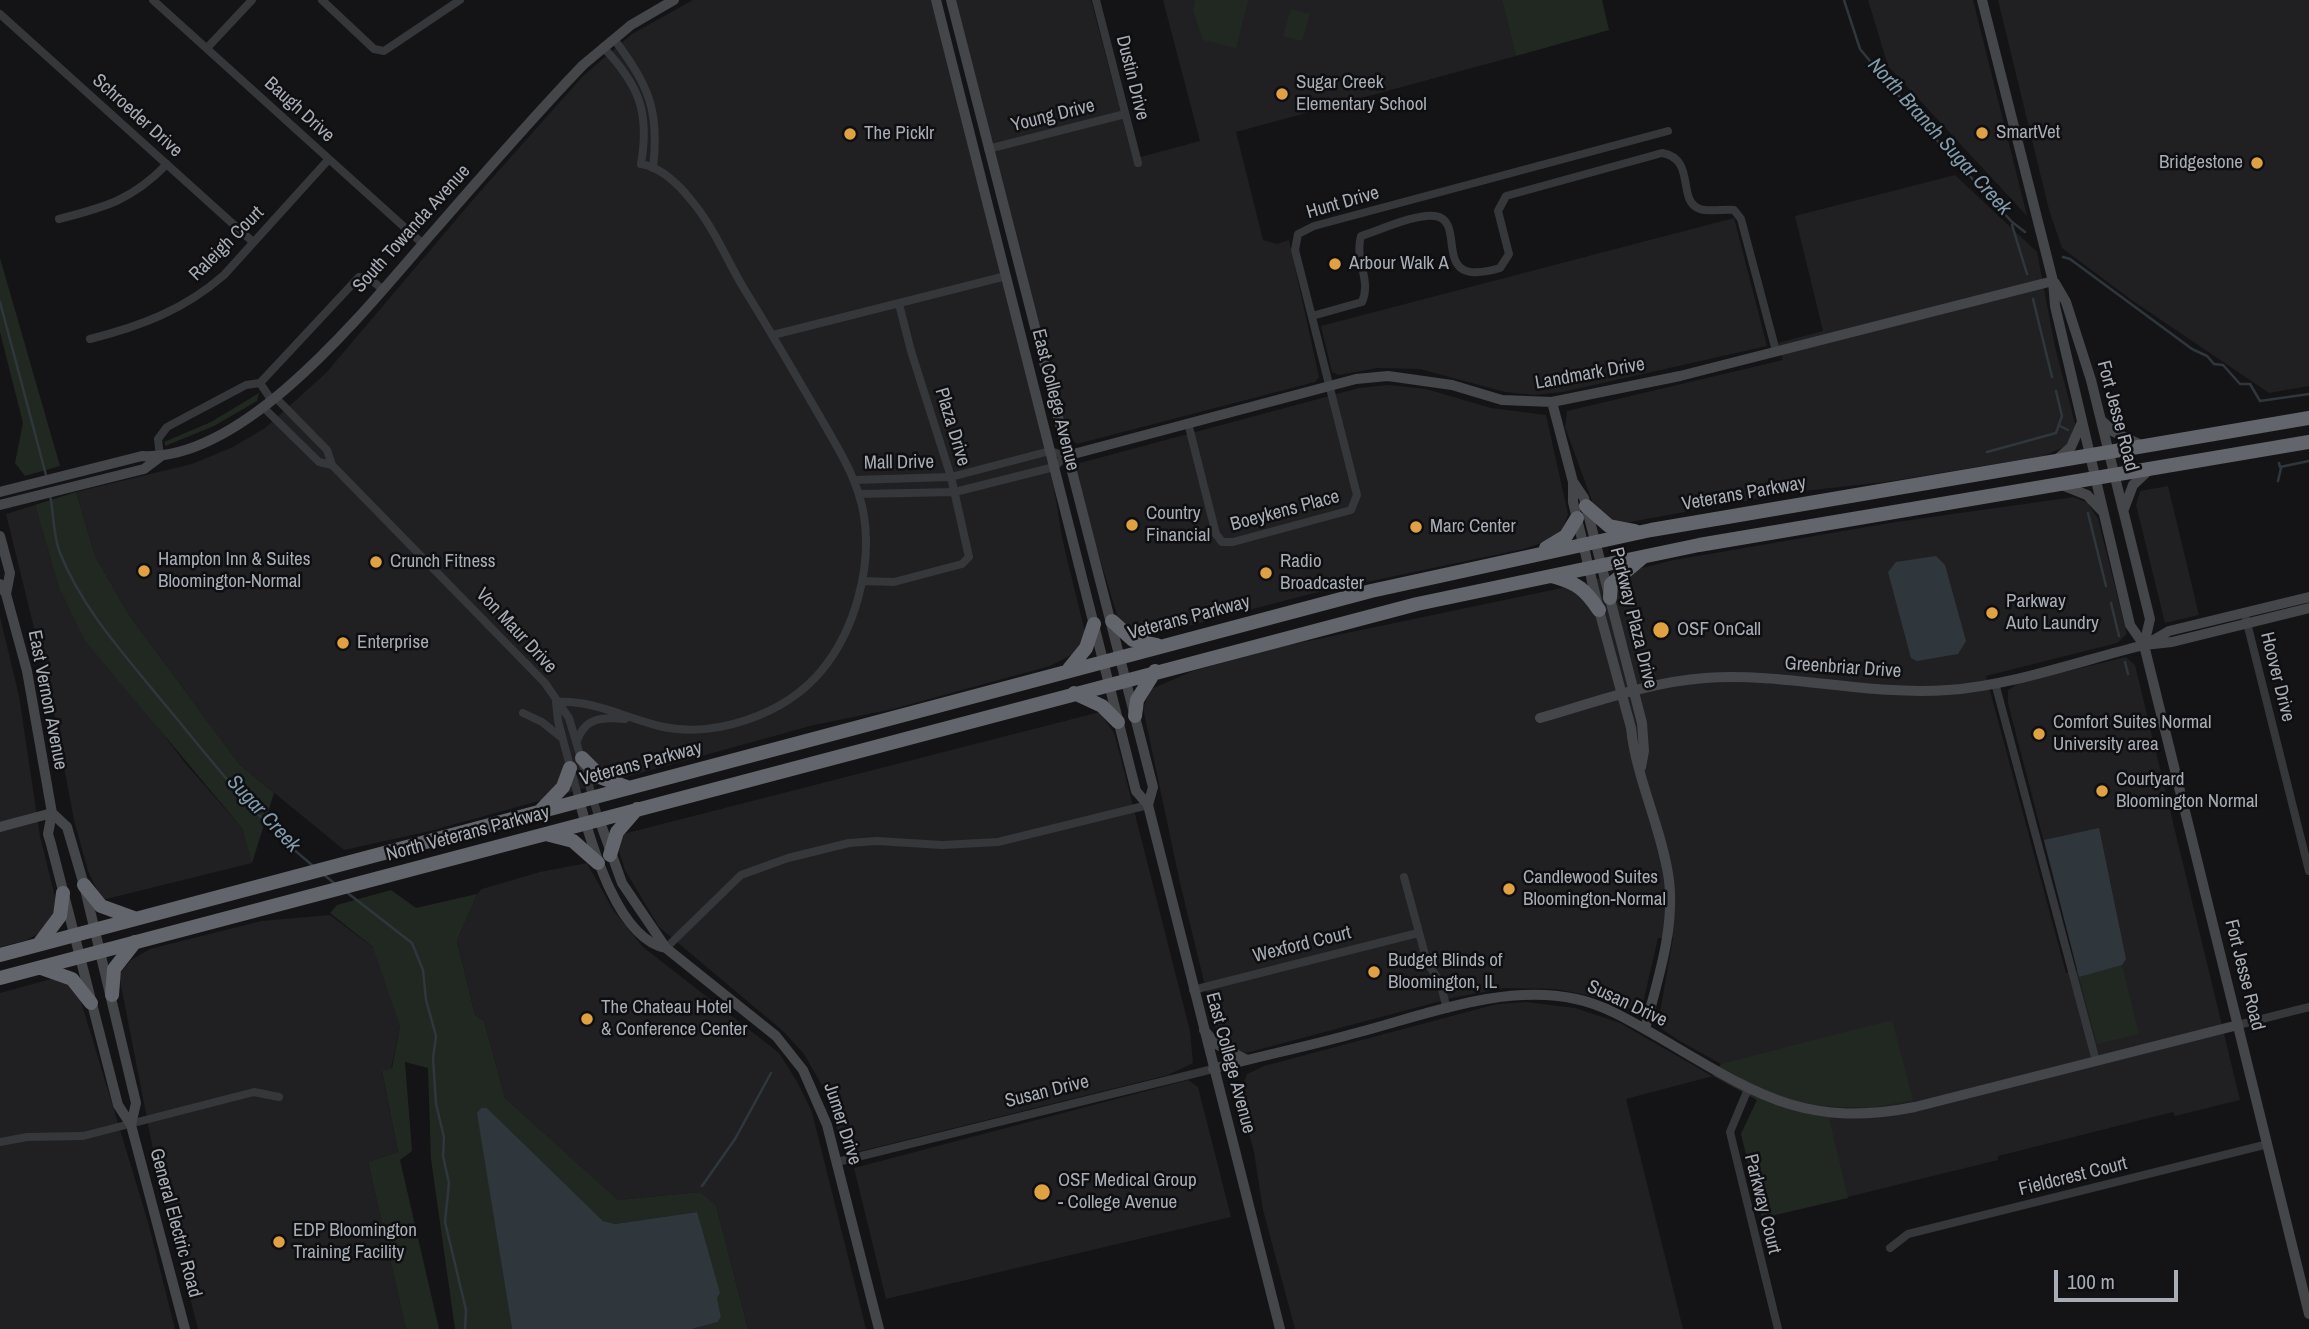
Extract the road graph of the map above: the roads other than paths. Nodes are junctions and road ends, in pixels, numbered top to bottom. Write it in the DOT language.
graph roads {
  1 [pos="153,0"];
  2 [pos="252,0"];
  3 [pos="322,0"];
  4 [pos="460,0"];
  5 [pos="674,0"];
  6 [pos="936,0"];
  7 [pos="951,0"];
  8 [pos="1096,0"];
  9 [pos="1982,0"];
  10 [pos="0,14"];
  11 [pos="614,38"];
  12 [pos="603,47"];
  13 [pos="207,48"];
  14 [pos="1125,114"];
  15 [pos="1668,131"];
  16 [pos="988,149"];
  17 [pos="329,159"];
  18 [pos="1138,163"];
  19 [pos="167,164"];
  20 [pos="653,168"];
  21 [pos="989,209"];
  22 [pos="59,219"];
  23 [pos="253,242"];
  24 [pos="423,244"];
  25 [pos="1006,276"];
  26 [pos="2053,281"];
  27 [pos="1024,283"];
  28 [pos="382,289"];
  29 [pos="899,304"];
  30 [pos="1312,316"];
  31 [pos="773,335"];
  32 [pos="90,339"];
  33 [pos="1776,351"];
  34 [pos="260,383"];
  35 [pos="1330,386"];
  36 [pos="271,402"];
  37 [pos="1552,402"];
  38 [pos="2309,418"];
  39 [pos="2083,419"];
  40 [pos="2102,421"];
  41 [pos="1188,423"];
  42 [pos="2309,442"];
  43 [pos="2143,446"];
  44 [pos="1050,451"];
  45 [pos="2110,452"];
  46 [pos="2092,455"];
  47 [pos="1066,456"];
  48 [pos="160,457"];
  49 [pos="2055,461"];
  50 [pos="332,465"];
  51 [pos="1054,467"];
  52 [pos="2150,469"];
  53 [pos="2114,475"];
  54 [pos="951,477"];
  55 [pos="2097,478"];
  56 [pos="854,480"];
  57 [pos="2060,484"];
  58 [pos="0,492"];
  59 [pos="955,492"];
  60 [pos="859,494"];
  61 [pos="0,505"];
  62 [pos="1355,505"];
  63 [pos="2123,511"];
  64 [pos="1581,512"];
  65 [pos="2104,515"];
  66 [pos="1644,532"];
  67 [pos="0,536"];
  68 [pos="1590,543"];
  69 [pos="1537,554"];
  70 [pos="1645,555"];
  71 [pos="1595,565"];
  72 [pos="1548,575"];
  73 [pos="862,581"];
  74 [pos="3,589"];
  75 [pos="2309,597"];
  76 [pos="1609,598"];
  77 [pos="2309,608"];
  78 [pos="1599,610"];
  79 [pos="2246,618"];
  80 [pos="1112,621"];
  81 [pos="1094,624"];
  82 [pos="2144,645"];
  83 [pos="1159,646"];
  84 [pos="1121,656"];
  85 [pos="1102,661"];
  86 [pos="1069,669"];
  87 [pos="1155,671"];
  88 [pos="1126,679"];
  89 [pos="1995,682"];
  90 [pos="1108,684"];
  91 [pos="1634,692"];
  92 [pos="1074,693"];
  93 [pos="1621,696"];
  94 [pos="556,702"];
  95 [pos="523,713"];
  96 [pos="1135,716"];
  97 [pos="1540,718"];
  98 [pos="633,719"];
  99 [pos="1118,722"];
  100 [pos="562,738"];
  101 [pos="577,741"];
  102 [pos="576,763"];
  103 [pos="1641,767"];
  104 [pos="628,787"];
  105 [pos="585,798"];
  106 [pos="1149,805"];
  107 [pos="637,808"];
  108 [pos="541,810"];
  109 [pos="52,813"];
  110 [pos="592,821"];
  111 [pos="0,827"];
  112 [pos="545,834"];
  113 [pos="604,859"];
  114 [pos="2309,872"];
  115 [pos="1404,877"];
  116 [pos="84,885"];
  117 [pos="63,894"];
  118 [pos="135,918"];
  119 [pos="95,929"];
  120 [pos="1418,933"];
  121 [pos="74,935"];
  122 [pos="135,942"];
  123 [pos="38,944"];
  124 [pos="666,948"];
  125 [pos="101,952"];
  126 [pos="0,954"];
  127 [pos="79,957"];
  128 [pos="40,968"];
  129 [pos="0,978"];
  130 [pos="1193,990"];
  131 [pos="112,995"];
  132 [pos="91,1003"];
  133 [pos="2309,1007"];
  134 [pos="1447,1009"];
  135 [pos="2238,1025"];
  136 [pos="1203,1029"];
  137 [pos="1645,1029"];
  138 [pos="1247,1060"];
  139 [pos="2096,1061"];
  140 [pos="1213,1069"];
  141 [pos="1748,1090"];
  142 [pos="279,1097"];
  143 [pos="131,1125"];
  144 [pos="0,1142"];
  145 [pos="2268,1144"];
  146 [pos="837,1162"];
  147 [pos="1890,1248"];
  148 [pos="2309,1314"];
  149 [pos="185,1329"];
  150 [pos="879,1329"];
  151 [pos="1280,1329"];
  152 [pos="1778,1329"];
  1 -- 13 [label="street, Baugh Drive"];
  2 -- 13 [label="street"];
  3 -- 4 [label="street"];
  5 -- 11 [label="main road, South Towanda Avenue"];
  6 -- 21 [label="main road, East College Avenue"];
  7 -- 16 [label="main road, East College Avenue"];
  8 -- 14 [label="street, Dustin Drive"];
  9 -- 26 [label="main road, Fort Jesse Road"];
  10 -- 19 [label="street, Schroeder Drive"];
  11 -- 12 [label="main road, South Towanda Avenue"];
  11 -- 20 [label="street"];
  12 -- 20 [label="street"];
  12 -- 24 [label="main road, South Towanda Avenue"];
  13 -- 17 [label="street, Baugh Drive"];
  14 -- 16 [label="street, Young Drive"];
  14 -- 18 [label="street, Dustin Drive"];
  15 -- 30 [label="street, Hunt Drive"];
  16 -- 27 [label="main road, East College Avenue"];
  17 -- 23 [label="street, Raleigh Court"];
  17 -- 24 [label="street, Baugh Drive"];
  19 -- 22 [label="street"];
  19 -- 23 [label="street, Schroeder Drive"];
  20 -- 31 [label="street"];
  21 -- 25 [label="main road, East College Avenue"];
  21 -- 27 [label="main road"];
  23 -- 32 [label="street, Raleigh Court"];
  24 -- 28 [label="main road, South Towanda Avenue"];
  25 -- 29 [label="street"];
  25 -- 44 [label="main road, East College Avenue"];
  26 -- 33 [label="main road, Landmark Drive"];
  26 -- 39 [label="main road, Fort Jesse Road"];
  26 -- 40 [label="main road, Fort Jesse Road"];
  27 -- 47 [label="main road, East College Avenue"];
  28 -- 34 [label="street"];
  28 -- 36 [label="main road, South Towanda Avenue"];
  29 -- 31 [label="street"];
  29 -- 54 [label="street, Plaza Drive"];
  30 -- 33 [label="street"];
  30 -- 35 [label="street, Hunt Drive"];
  31 -- 56 [label="street"];
  33 -- 37 [label="main road, Landmark Drive"];
  34 -- 36 [label="street"];
  34 -- 48 [label="street"];
  35 -- 37 [label="main road, Landmark Drive"];
  35 -- 41 [label="main road, Landmark Drive"];
  35 -- 62 [label="street, Hunt Drive"];
  36 -- 48 [label="main road, South Towanda Avenue"];
  36 -- 50 [label="street, Von Maur Drive"];
  36 -- 50 [label="street, Von Maur Drive"];
  37 -- 64 [label="main road, Parkway Plaza Drive"];
  38 -- 43 [label="highway, Veterans Parkway"];
  39 -- 46 [label="main road, Fort Jesse Road"];
  39 -- 49 [label="main road"];
  40 -- 43 [label="main road"];
  40 -- 45 [label="main road, Fort Jesse Road"];
  41 -- 47 [label="main road, Landmark Drive"];
  41 -- 62 [label="street, Boeykens Place"];
  42 -- 52 [label="highway"];
  43 -- 45 [label="highway, Veterans Parkway"];
  44 -- 47 [label="street"];
  44 -- 51 [label="main road, East College Avenue"];
  44 -- 54 [label="street, Mall Drive"];
  45 -- 46 [label="highway, Veterans Parkway"];
  45 -- 53 [label="main road, Fort Jesse Road"];
  46 -- 49 [label="highway, Veterans Parkway"];
  46 -- 55 [label="main road, Fort Jesse Road"];
  47 -- 51 [label="street, Landmark Drive"];
  47 -- 80 [label="main road, East College Avenue"];
  48 -- 58 [label="main road, South Towanda Avenue"];
  48 -- 61 [label="main road, South Towanda Avenue"];
  49 -- 66 [label="highway, Veterans Parkway"];
  50 -- 94 [label="street, Von Maur Drive"];
  51 -- 59 [label="street, Mall Drive"];
  51 -- 81 [label="main road, East College Avenue"];
  52 -- 53 [label="highway"];
  52 -- 63 [label="main road"];
  53 -- 55 [label="highway"];
  53 -- 63 [label="main road, Fort Jesse Road"];
  54 -- 56 [label="street, Mall Drive"];
  54 -- 59 [label="street, Plaza Drive"];
  55 -- 57 [label="highway"];
  55 -- 65 [label="main road, Fort Jesse Road"];
  56 -- 60 [label="street"];
  57 -- 65 [label="main road"];
  57 -- 70 [label="highway"];
  59 -- 60 [label="street, Mall Drive"];
  59 -- 73 [label="street, Plaza Drive"];
  60 -- 73 [label="street"];
  63 -- 82 [label="main road, Fort Jesse Road"];
  64 -- 66 [label="highway"];
  64 -- 68 [label="main road, Parkway Plaza Drive"];
  64 -- 69 [label="highway"];
  65 -- 82 [label="main road, Fort Jesse Road"];
  66 -- 68 [label="highway, Veterans Parkway"];
  67 -- 74 [label="main road, East Vernon Avenue"];
  68 -- 69 [label="highway, Veterans Parkway"];
  68 -- 71 [label="main road, Parkway Plaza Drive"];
  69 -- 83 [label="highway, Veterans Parkway"];
  70 -- 71 [label="highway"];
  70 -- 76 [label="highway"];
  71 -- 72 [label="highway"];
  71 -- 76 [label="main road, Parkway Plaza Drive"];
  71 -- 78 [label="main road, Parkway Plaza Drive"];
  72 -- 78 [label="highway"];
  72 -- 87 [label="highway"];
  73 -- 98 [label="street"];
  74 -- 109 [label="main road, East Vernon Avenue"];
  75 -- 79 [label="main road, Greenbriar Drive"];
  76 -- 91 [label="main road, Parkway Plaza Drive"];
  77 -- 79 [label="main road, Greenbriar Drive"];
  78 -- 93 [label="main road, Parkway Plaza Drive"];
  79 -- 82 [label="main road, Greenbriar Drive"];
  79 -- 114 [label="street, Hoover Drive"];
  80 -- 83 [label="highway"];
  80 -- 84 [label="main road, East College Avenue"];
  81 -- 85 [label="main road, East College Avenue"];
  81 -- 86 [label="highway"];
  82 -- 89 [label="main road, Greenbriar Drive"];
  82 -- 135 [label="main road, Fort Jesse Road"];
  83 -- 84 [label="highway, Veterans Parkway"];
  84 -- 85 [label="highway, Veterans Parkway"];
  84 -- 88 [label="main road, East College Avenue"];
  85 -- 86 [label="highway, Veterans Parkway"];
  85 -- 90 [label="main road, East College Avenue"];
  86 -- 104 [label="highway, Veterans Parkway"];
  87 -- 88 [label="highway"];
  87 -- 96 [label="highway"];
  88 -- 90 [label="highway"];
  88 -- 96 [label="main road, East College Avenue"];
  89 -- 91 [label="main road, Greenbriar Drive"];
  89 -- 139 [label="street"];
  90 -- 92 [label="highway, North Veterans Parkway"];
  90 -- 99 [label="main road, East College Avenue"];
  91 -- 93 [label="main road, Greenbriar Drive"];
  91 -- 103 [label="main road, Parkway Plaza Drive"];
  92 -- 99 [label="highway"];
  92 -- 107 [label="highway, North Veterans Parkway"];
  93 -- 97 [label="main road, Greenbriar Drive"];
  93 -- 103 [label="main road, Parkway Plaza Drive"];
  94 -- 98 [label="street"];
  94 -- 100 [label="street, Von Maur Drive"];
  94 -- 101 [label="street, Von Maur Drive"];
  95 -- 100 [label="street"];
  96 -- 106 [label="main road, East College Avenue"];
  98 -- 101 [label="street"];
  99 -- 106 [label="main road, East College Avenue"];
  100 -- 102 [label="street, Von Maur Drive"];
  101 -- 102 [label="street, Von Maur Drive"];
  102 -- 104 [label="highway"];
  102 -- 105 [label="street, Von Maur Drive"];
  102 -- 105 [label="street, Von Maur Drive"];
  102 -- 108 [label="highway"];
  103 -- 137 [label="main road, Parkway Plaza Drive"];
  104 -- 105 [label="highway, Veterans Parkway"];
  105 -- 108 [label="highway, Veterans Parkway"];
  105 -- 110 [label="main road, Jumer Drive"];
  106 -- 124 [label="street"];
  106 -- 130 [label="main road, East College Avenue"];
  107 -- 110 [label="highway, North Veterans Parkway"];
  107 -- 113 [label="highway"];
  108 -- 118 [label="highway, Veterans Parkway"];
  109 -- 111 [label="main road"];
  109 -- 116 [label="main road, East Vernon Avenue"];
  109 -- 117 [label="main road, East Vernon Avenue"];
  110 -- 112 [label="highway, North Veterans Parkway"];
  110 -- 113 [label="main road, Jumer Drive"];
  112 -- 113 [label="highway"];
  112 -- 122 [label="highway, North Veterans Parkway"];
  113 -- 124 [label="main road, Jumer Drive"];
  115 -- 120 [label="street"];
  116 -- 118 [label="highway"];
  116 -- 119 [label="main road, East Vernon Avenue"];
  117 -- 121 [label="main road, East Vernon Avenue"];
  117 -- 123 [label="highway"];
  118 -- 119 [label="highway, Veterans Parkway"];
  119 -- 121 [label="highway"];
  119 -- 125 [label="main road, East Vernon Avenue"];
  120 -- 130 [label="street, Wexford Court"];
  120 -- 134 [label="street"];
  121 -- 123 [label="highway"];
  121 -- 127 [label="main road, General Electric Road"];
  122 -- 125 [label="highway, North Veterans Parkway"];
  122 -- 131 [label="highway"];
  123 -- 126 [label="highway"];
  124 -- 146 [label="main road, Jumer Drive"];
  125 -- 127 [label="highway, North Veterans Parkway"];
  125 -- 131 [label="main road, General Electric Road"];
  127 -- 128 [label="highway, North Veterans Parkway"];
  127 -- 132 [label="main road, General Electric Road"];
  128 -- 129 [label="highway, North Veterans Parkway"];
  128 -- 132 [label="highway"];
  130 -- 136 [label="main road, East College Avenue"];
  131 -- 143 [label="main road, General Electric Road"];
  132 -- 143 [label="main road, General Electric Road"];
  133 -- 135 [label="street, Susan Drive"];
  134 -- 137 [label="main road, Susan Drive"];
  134 -- 138 [label="main road, Susan Drive"];
  135 -- 139 [label="main road, Susan Drive"];
  135 -- 145 [label="main road, Fort Jesse Road"];
  136 -- 138 [label="main road"];
  136 -- 140 [label="main road, East College Avenue"];
  137 -- 141 [label="main road, Susan Drive"];
  138 -- 140 [label="main road, Susan Drive"];
  139 -- 141 [label="main road, Susan Drive"];
  140 -- 146 [label="street, Susan Drive"];
  140 -- 151 [label="main road, East College Avenue"];
  141 -- 152 [label="street, Parkway Court"];
  142 -- 143 [label="street"];
  143 -- 144 [label="street"];
  143 -- 149 [label="main road, General Electric Road"];
  145 -- 147 [label="street, Fieldcrest Court"];
  145 -- 148 [label="main road, Fort Jesse Road"];
  146 -- 150 [label="main road, Jumer Drive"];
}
